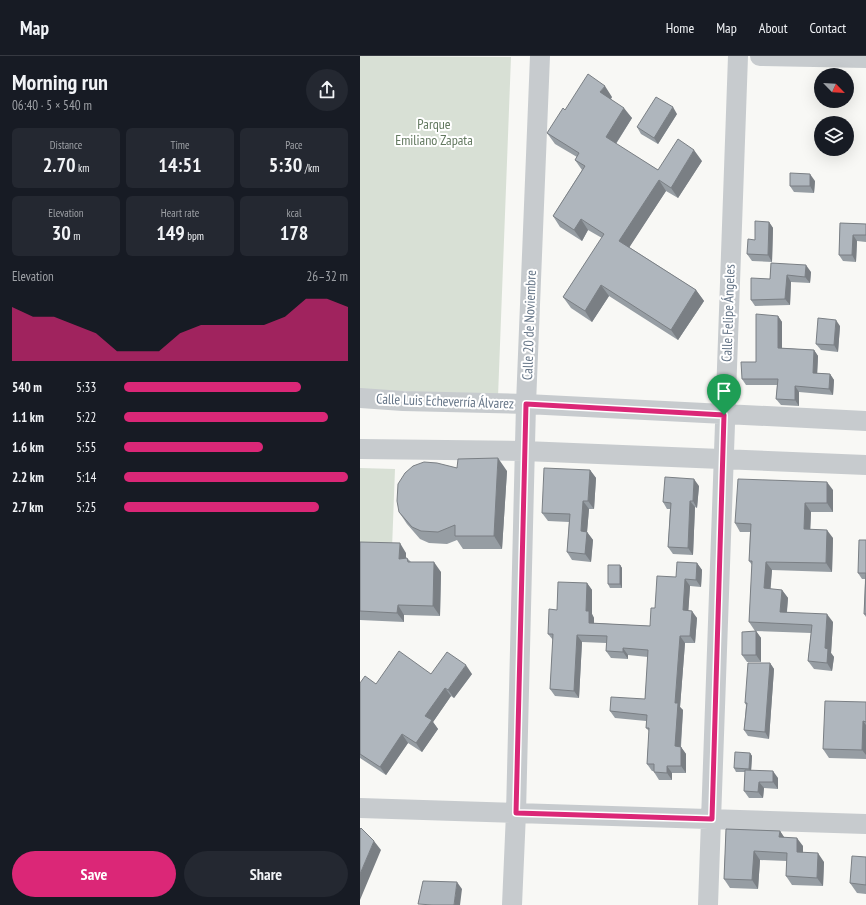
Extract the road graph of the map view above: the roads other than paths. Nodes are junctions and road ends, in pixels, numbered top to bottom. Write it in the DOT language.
graph roads {
  1 [pos="540,56"];
  2 [pos="738,56"];
  3 [pos="760,56"];
  4 [pos="866,58"];
  5 [pos="360,398"];
  6 [pos="526,404"];
  7 [pos="724,415"];
  8 [pos="866,421"];
  9 [pos="360,449"];
  10 [pos="524,451"];
  11 [pos="723,460"];
  12 [pos="866,465"];
  13 [pos="360,808"];
  14 [pos="516,813"];
  15 [pos="712,819"];
  16 [pos="866,824"];
  17 [pos="512,905"];
  18 [pos="708,905"];
  1 -- 6 [label="street, Calle 20 de Noviembre"];
  2 -- 7 [label="street, Calle Felipe Ángeles"];
  3 -- 4 [label="street"];
  5 -- 6 [label="street, Calle Luis Echeverría Álvarez"];
  6 -- 7 [label="street, Calle Luis Echeverría Álvarez"];
  6 -- 10 [label="street, Calle 20 de Noviembre"];
  7 -- 8 [label="street, Calle Luis Echeverría Álvarez"];
  7 -- 11 [label="street, Calle Felipe Ángeles"];
  9 -- 10 [label="street"];
  10 -- 11 [label="street"];
  10 -- 14 [label="street, Calle 20 de Noviembre"];
  11 -- 12 [label="street"];
  11 -- 15 [label="street, Calle Felipe Ángeles"];
  13 -- 14 [label="street"];
  14 -- 15 [label="street"];
  14 -- 17 [label="street, Calle 20 de Noviembre"];
  15 -- 16 [label="street"];
  15 -- 18 [label="street, Calle Felipe Ángeles"];
}
